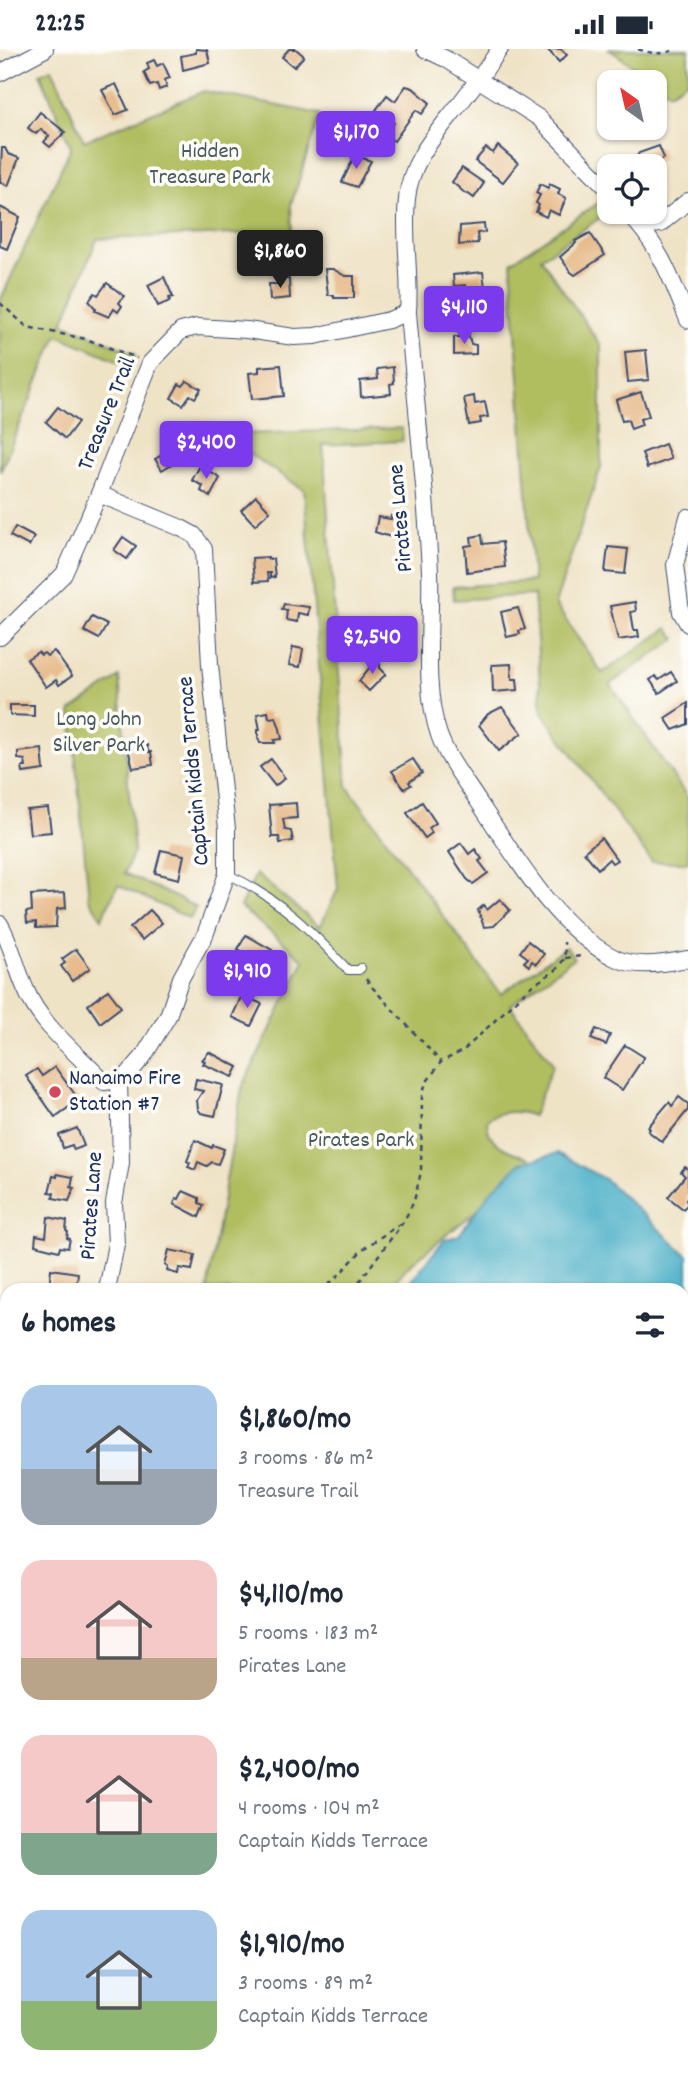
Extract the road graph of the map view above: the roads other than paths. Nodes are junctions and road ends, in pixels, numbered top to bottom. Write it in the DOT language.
graph roads {
  1 [pos="44,49"];
  2 [pos="425,49"];
  3 [pos="500,49"];
  4 [pos="0,73"];
  5 [pos="478,80"];
  6 [pos="597,178"];
  7 [pos="688,201"];
  8 [pos="640,224"];
  9 [pos="642,226"];
  10 [pos="408,312"];
  11 [pos="688,320"];
  12 [pos="99,494"];
  13 [pos="688,517"];
  14 [pos="688,624"];
  15 [pos="0,637"];
  16 [pos="227,874"];
  17 [pos="0,924"];
  18 [pos="688,959"];
  19 [pos="360,969"];
  20 [pos="119,1080"];
  21 [pos="108,1283"];
  1 -- 4 [label="street"];
  2 -- 5 [label="street"];
  3 -- 5 [label="street, Pirates Lane"];
  5 -- 6 [label="street"];
  5 -- 10 [label="street, Pirates Lane"];
  7 -- 9 [label="street"];
  8 -- 9 [label="street"];
  9 -- 11 [label="street"];
  10 -- 12 [label="street, Treasure Trail"];
  10 -- 18 [label="street, Pirates Lane"];
  12 -- 15 [label="street, Treasure Trail"];
  12 -- 16 [label="street, Captain Kidds Terrace"];
  13 -- 14 [label="street"];
  16 -- 19 [label="lane"];
  16 -- 20 [label="street, Captain Kidds Terrace"];
  17 -- 20 [label="street"];
  20 -- 21 [label="street, Pirates Lane"];
}
